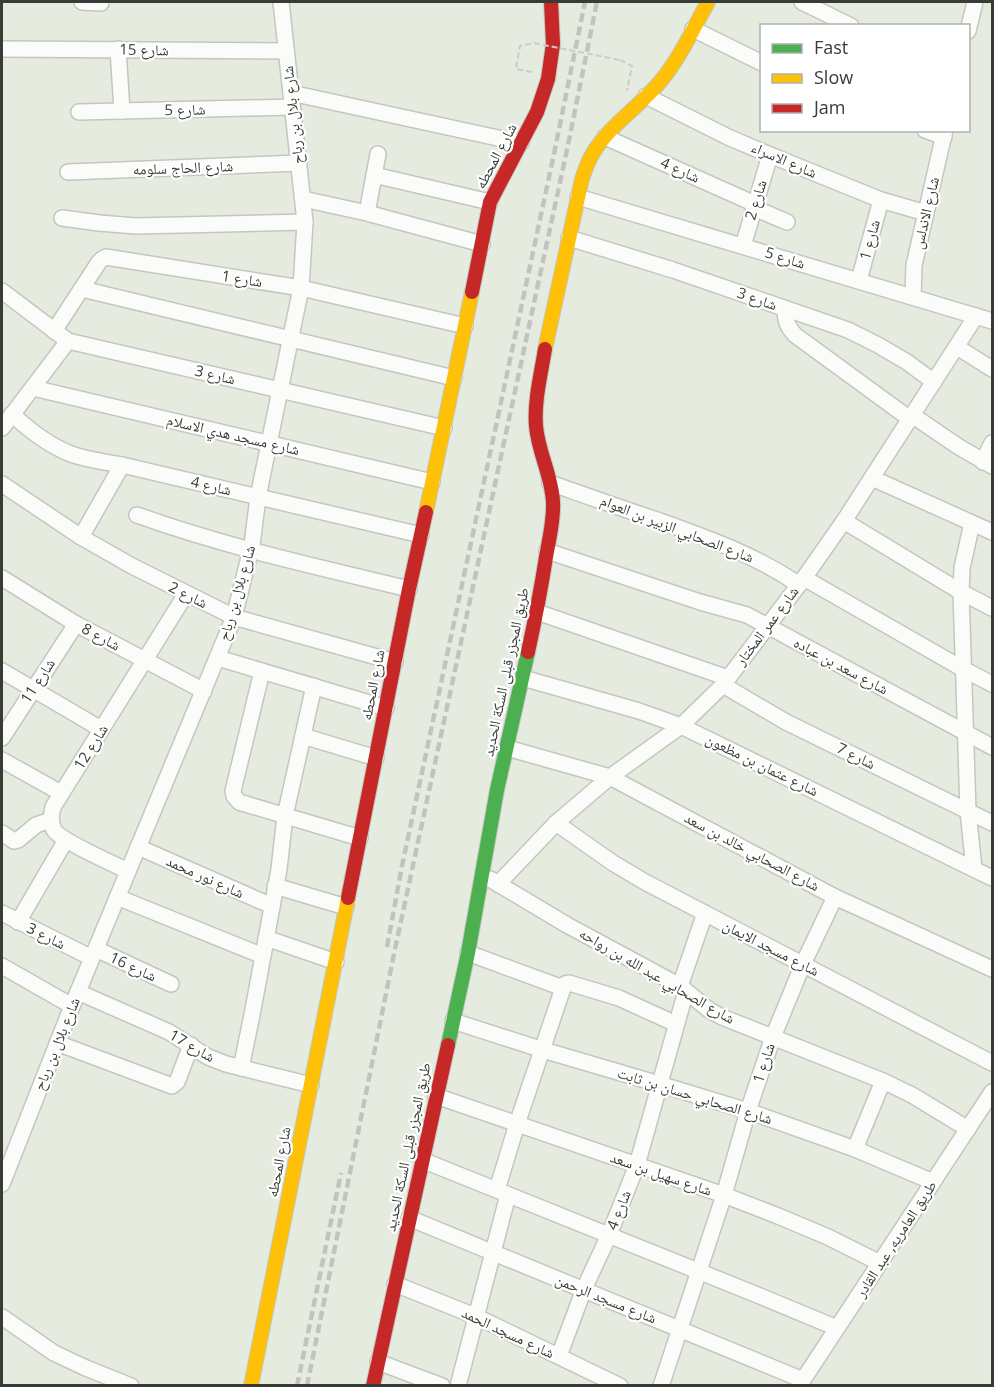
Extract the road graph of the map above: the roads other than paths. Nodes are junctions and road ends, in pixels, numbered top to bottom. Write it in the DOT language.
graph roads {
  1 [pos="82,2"];
  2 [pos="281,2"];
  3 [pos="551,2"];
  4 [pos="708,2"];
  5 [pos="802,2"];
  6 [pos="975,2"];
  7 [pos="101,3"];
  8 [pos="847,24"];
  9 [pos="970,27"];
  10 [pos="693,29"];
  11 [pos="2,48"];
  12 [pos="118,50"];
  13 [pos="286,51"];
  14 [pos="760,62"];
  15 [pos="646,96"];
  16 [pos="292,100"];
  17 [pos="122,111"];
  18 [pos="79,112"];
  19 [pos="945,134"];
  20 [pos="605,137"];
  21 [pos="521,143"];
  22 [pos="378,153"];
  23 [pos="770,154"];
  24 [pos="298,163"];
  25 [pos="68,172"];
  26 [pos="374,175"];
  27 [pos="578,196"];
  28 [pos="303,199"];
  29 [pos="881,200"];
  30 [pos="490,202"];
  31 [pos="755,206"];
  32 [pos="367,213"];
  33 [pos="926,213"];
  34 [pos="62,218"];
  35 [pos="305,222"];
  36 [pos="787,222"];
  37 [pos="569,238"];
  38 [pos="482,244"];
  39 [pos="743,246"];
  40 [pos="859,280"];
  41 [pos="300,288"];
  42 [pos="82,289"];
  43 [pos="2,291"];
  44 [pos="913,297"];
  45 [pos="785,309"];
  46 [pos="976,316"];
  47 [pos="993,321"];
  48 [pos="465,326"];
  49 [pos="54,331"];
  50 [pos="290,339"];
  51 [pos="68,341"];
  52 [pos="957,346"];
  53 [pos="993,369"];
  54 [pos="454,378"];
  55 [pos="934,382"];
  56 [pos="33,388"];
  57 [pos="280,390"];
  58 [pos="12,414"];
  59 [pos="911,417"];
  60 [pos="2,428"];
  61 [pos="444,428"];
  62 [pos="993,443"];
  63 [pos="269,444"];
  64 [pos="988,464"];
  65 [pos="122,465"];
  66 [pos="872,478"];
  67 [pos="432,482"];
  68 [pos="550,483"];
  69 [pos="2,484"];
  70 [pos="258,497"];
  71 [pos="137,515"];
  72 [pos="844,521"];
  73 [pos="972,523"];
  74 [pos="993,532"];
  75 [pos="421,535"];
  76 [pos="81,537"];
  77 [pos="250,551"];
  78 [pos="547,551"];
  79 [pos="2,578"];
  80 [pos="801,581"];
  81 [pos="409,590"];
  82 [pos="961,592"];
  83 [pos="186,594"];
  84 [pos="993,608"];
  85 [pos="537,612"];
  86 [pos="234,616"];
  87 [pos="75,624"];
  88 [pos="767,626"];
  89 [pos="218,658"];
  90 [pos="145,660"];
  91 [pos="395,662"];
  92 [pos="963,669"];
  93 [pos="2,671"];
  94 [pos="262,671"];
  95 [pos="523,678"];
  96 [pos="725,681"];
  97 [pos="993,684"];
  98 [pos="314,686"];
  99 [pos="33,689"];
  100 [pos="204,691"];
  101 [pos="386,708"];
  102 [pos="681,726"];
  103 [pos="101,729"];
  104 [pos="965,733"];
  105 [pos="303,736"];
  106 [pos="2,738"];
  107 [pos="993,747"];
  108 [pos="507,748"];
  109 [pos="376,758"];
  110 [pos="2,759"];
  111 [pos="610,777"];
  112 [pos="62,793"];
  113 [pos="968,811"];
  114 [pos="285,816"];
  115 [pos="51,820"];
  116 [pos="556,823"];
  117 [pos="993,823"];
  118 [pos="2,833"];
  119 [pos="360,838"];
  120 [pos="66,840"];
  121 [pos="138,847"];
  122 [pos="974,869"];
  123 [pos="128,871"];
  124 [pos="482,874"];
  125 [pos="993,878"];
  126 [pos="498,884"];
  127 [pos="275,886"];
  128 [pos="117,897"];
  129 [pos="835,897"];
  130 [pos="272,906"];
  131 [pos="346,908"];
  132 [pos="2,913"];
  133 [pos="705,913"];
  134 [pos="18,922"];
  135 [pos="266,938"];
  136 [pos="468,953"];
  137 [pos="94,954"];
  138 [pos="263,956"];
  139 [pos="336,962"];
  140 [pos="803,964"];
  141 [pos="2,966"];
  142 [pos="993,969"];
  143 [pos="171,984"];
  144 [pos="563,988"];
  145 [pos="683,988"];
  146 [pos="75,999"];
  147 [pos="453,1021"];
  148 [pos="676,1024"];
  149 [pos="773,1037"];
  150 [pos="57,1043"];
  151 [pos="191,1045"];
  152 [pos="543,1050"];
  153 [pos="993,1062"];
  154 [pos="240,1068"];
  155 [pos="883,1081"];
  156 [pos="659,1084"];
  157 [pos="311,1085"];
  158 [pos="993,1092"];
  159 [pos="436,1096"];
  160 [pos="748,1111"];
  161 [pos="517,1124"];
  162 [pos="968,1129"];
  163 [pos="855,1149"];
  164 [pos="422,1160"];
  165 [pos="637,1166"];
  166 [pos="933,1182"];
  167 [pos="2,1184"];
  168 [pos="503,1192"];
  169 [pos="724,1195"];
  170 [pos="410,1218"];
  171 [pos="609,1235"];
  172 [pos="493,1252"];
  173 [pos="880,1263"];
  174 [pos="699,1271"];
  175 [pos="395,1284"];
  176 [pos="584,1289"];
  177 [pos="475,1316"];
  178 [pos="2,1320"];
  179 [pos="837,1328"];
  180 [pos="680,1329"];
  181 [pos="559,1356"];
  182 [pos="378,1362"];
  183 [pos="801,1383"];
  184 [pos="131,1386"];
  185 [pos="250,1386"];
  186 [pos="373,1386"];
  187 [pos="442,1386"];
  188 [pos="458,1386"];
  189 [pos="620,1386"];
  190 [pos="662,1386"];
  1 -- 7 [label="street"];
  2 -- 13 [label="street, شارع بلال بن رباح"];
  3 -- 21 [label="street, شارع المحطه"];
  4 -- 10 [label="street, طريق المجزر قبلى السكة الحديد"];
  5 -- 8 [label="street"];
  6 -- 9 [label="street"];
  10 -- 14 [label="street"];
  10 -- 15 [label="street, طريق المجزر قبلى السكة الحديد"];
  11 -- 12 [label="street, شارع 15"];
  12 -- 13 [label="street, شارع 15"];
  12 -- 17 [label="street"];
  13 -- 16 [label="street, شارع بلال بن رباح"];
  15 -- 20 [label="street, طريق المجزر قبلى السكة الحديد"];
  15 -- 23 [label="street, شارع الاسراء"];
  16 -- 17 [label="street, شارع 5"];
  16 -- 21 [label="street, شارع 5"];
  16 -- 24 [label="street, شارع بلال بن رباح"];
  17 -- 18 [label="street, شارع 5"];
  19 -- 33 [label="street, شارع الاندلس"];
  20 -- 27 [label="street, طريق المجزر قبلى السكة الحديد"];
  20 -- 31 [label="street, شارع 4"];
  21 -- 30 [label="street, شارع المحطه"];
  22 -- 26 [label="street"];
  23 -- 29 [label="street, شارع الاسراء"];
  23 -- 31 [label="street, شارع 2"];
  24 -- 25 [label="street, شارع الحاج سلومه"];
  24 -- 28 [label="street, شارع بلال بن رباح"];
  26 -- 30 [label="street"];
  26 -- 32 [label="street"];
  27 -- 37 [label="street, طريق المجزر قبلى السكة الحديد"];
  27 -- 39 [label="street, شارع 5"];
  28 -- 32 [label="street"];
  28 -- 35 [label="street, شارع بلال بن رباح"];
  29 -- 33 [label="street, شارع الاسراء"];
  29 -- 40 [label="street, شارع 1"];
  30 -- 38 [label="street, شارع المحطه"];
  31 -- 36 [label="street, شارع 4"];
  31 -- 39 [label="street, شارع 2"];
  32 -- 38 [label="street"];
  33 -- 44 [label="street, شارع الاندلس"];
  34 -- 35 [label="street"];
  35 -- 41 [label="street, شارع بلال بن رباح"];
  37 -- 45 [label="street, شارع 3"];
  37 -- 68 [label="street, طريق المجزر قبلى السكة الحديد"];
  38 -- 48 [label="street, شارع المحطه"];
  39 -- 40 [label="street, شارع 5"];
  40 -- 44 [label="street, شارع 5"];
  41 -- 42 [label="street, شارع 1"];
  41 -- 48 [label="street, شارع 1"];
  41 -- 50 [label="street, شارع بلال بن رباح"];
  42 -- 49 [label="street, شارع 1"];
  42 -- 50 [label="street"];
  43 -- 49 [label="street, شارع 3"];
  44 -- 46 [label="street, شارع 5"];
  45 -- 55 [label="street, شارع 3"];
  45 -- 59 [label="street"];
  46 -- 47 [label="street, شارع 5"];
  46 -- 52 [label="street, شارع عمر المختار"];
  48 -- 54 [label="street, شارع المحطه"];
  49 -- 51 [label="street, شارع 3"];
  50 -- 54 [label="street"];
  50 -- 57 [label="street, شارع بلال بن رباح"];
  51 -- 56 [label="street"];
  51 -- 57 [label="street, شارع 3"];
  52 -- 53 [label="street"];
  52 -- 55 [label="street, شارع عمر المختار"];
  54 -- 61 [label="street, شارع المحطه"];
  55 -- 59 [label="street, شارع عمر المختار"];
  56 -- 58 [label="street"];
  56 -- 63 [label="street, شارع مسجد هدي الاسلام"];
  57 -- 61 [label="street, شارع 3"];
  57 -- 63 [label="street, شارع بلال بن رباح"];
  58 -- 60 [label="street"];
  58 -- 65 [label="street, شارع 4"];
  59 -- 64 [label="street"];
  59 -- 66 [label="street, شارع عمر المختار"];
  61 -- 67 [label="street, شارع المحطه"];
  62 -- 64 [label="street"];
  63 -- 67 [label="street, شارع مسجد هدي الاسلام"];
  63 -- 70 [label="street, شارع بلال بن رباح"];
  65 -- 70 [label="street, شارع 4"];
  65 -- 76 [label="street"];
  66 -- 72 [label="street, شارع عمر المختار"];
  66 -- 73 [label="street"];
  67 -- 75 [label="street, شارع المحطه"];
  68 -- 78 [label="street, طريق المجزر قبلى السكة الحديد"];
  68 -- 80 [label="street, شارع الصحابي الزبير بن العوام"];
  69 -- 76 [label="street, شارع 2"];
  70 -- 75 [label="street, شارع 4"];
  70 -- 77 [label="street, شارع بلال بن رباح"];
  71 -- 77 [label="street"];
  72 -- 80 [label="street, شارع عمر المختار"];
  72 -- 82 [label="street"];
  73 -- 74 [label="street"];
  73 -- 82 [label="street"];
  75 -- 81 [label="street, شارع المحطه"];
  76 -- 83 [label="street, شارع 2"];
  77 -- 81 [label="street"];
  77 -- 86 [label="street, شارع بلال بن رباح"];
  78 -- 85 [label="street, طريق المجزر قبلى السكة الحديد"];
  78 -- 88 [label="street, شارع سعد بن عباده"];
  79 -- 87 [label="street, شارع 8"];
  80 -- 88 [label="street, شارع عمر المختار"];
  80 -- 92 [label="street, شارع الصحابي الزبير بن العوام"];
  81 -- 91 [label="street, شارع المحطه"];
  82 -- 84 [label="street"];
  82 -- 92 [label="street"];
  83 -- 86 [label="street, شارع 2"];
  83 -- 90 [label="street, شارع 12"];
  85 -- 95 [label="street, طريق المجزر قبلى السكة الحديد"];
  85 -- 96 [label="street, شارع 7"];
  86 -- 89 [label="street, شارع بلال بن رباح"];
  86 -- 91 [label="street, شارع 2"];
  87 -- 90 [label="street, شارع 8"];
  87 -- 99 [label="street, شارع 11"];
  88 -- 96 [label="street, شارع عمر المختار"];
  88 -- 104 [label="street, شارع سعد بن عباده"];
  89 -- 94 [label="street"];
  89 -- 100 [label="street, شارع بلال بن رباح"];
  90 -- 100 [label="street, شارع 8"];
  90 -- 103 [label="street, شارع 12"];
  91 -- 101 [label="street, شارع المحطه"];
  92 -- 97 [label="street, شارع الصحابي الزبير بن العوام"];
  92 -- 104 [label="street"];
  93 -- 99 [label="street"];
  94 -- 98 [label="street"];
  94 -- 114 [label="street"];
  95 -- 102 [label="street, شارع عثمان بن مظعون"];
  95 -- 108 [label="street, طريق المجزر قبلى السكة الحديد"];
  96 -- 102 [label="street, شارع عمر المختار"];
  96 -- 113 [label="street, شارع 7"];
  98 -- 101 [label="street"];
  98 -- 105 [label="street"];
  99 -- 103 [label="street"];
  99 -- 106 [label="street, شارع 11"];
  100 -- 121 [label="street, شارع بلال بن رباح"];
  101 -- 109 [label="street, شارع المحطه"];
  102 -- 111 [label="street, شارع عمر المختار"];
  102 -- 122 [label="street, شارع عثمان بن مظعون"];
  103 -- 112 [label="street, شارع 12"];
  104 -- 107 [label="street, شارع سعد بن عباده"];
  104 -- 113 [label="street"];
  105 -- 109 [label="street"];
  105 -- 114 [label="street"];
  108 -- 111 [label="street, شارع الصحابي خالد بن سعد"];
  108 -- 124 [label="street, طريق المجزر قبلى السكة الحديد"];
  109 -- 119 [label="street, شارع المحطه"];
  110 -- 112 [label="street"];
  111 -- 116 [label="street, شارع عمر المختار"];
  111 -- 129 [label="street, شارع الصحابي خالد بن سعد"];
  112 -- 115 [label="street, شارع 12"];
  113 -- 117 [label="street, شارع 7"];
  113 -- 122 [label="street"];
  114 -- 119 [label="street"];
  114 -- 127 [label="street"];
  115 -- 118 [label="street"];
  115 -- 120 [label="street"];
  116 -- 126 [label="street, شارع عمر المختار"];
  116 -- 133 [label="street, شارع مسجد الايمان"];
  119 -- 131 [label="street, شارع المحطه"];
  120 -- 123 [label="street"];
  120 -- 134 [label="street"];
  121 -- 123 [label="street, شارع بلال بن رباح"];
  121 -- 130 [label="street, شارع نور محمد"];
  122 -- 125 [label="street, شارع عثمان بن مظعون"];
  123 -- 128 [label="street, شارع بلال بن رباح"];
  124 -- 126 [label="street, شارع الصحابي عبد الله بن رواحه"];
  124 -- 136 [label="street, طريق المجزر قبلى السكة الحديد"];
  126 -- 145 [label="street, شارع الصحابي عبد الله بن رواحه"];
  127 -- 130 [label="street"];
  127 -- 131 [label="street"];
  128 -- 137 [label="street, شارع بلال بن رباح"];
  128 -- 138 [label="street"];
  129 -- 140 [label="street, شارع 1"];
  129 -- 142 [label="street, شارع الصحابي خالد بن سعد"];
  130 -- 135 [label="street"];
  131 -- 139 [label="street, شارع المحطه"];
  132 -- 134 [label="street, شارع 3"];
  133 -- 140 [label="street, شارع مسجد الايمان"];
  133 -- 145 [label="street, شارع 4"];
  134 -- 137 [label="street, شارع 3"];
  135 -- 138 [label="street"];
  135 -- 139 [label="street"];
  136 -- 144 [label="street"];
  136 -- 147 [label="street, طريق المجزر قبلى السكة الحديد"];
  137 -- 143 [label="street, شارع 16"];
  137 -- 146 [label="street, شارع بلال بن رباح"];
  138 -- 154 [label="street"];
  139 -- 157 [label="street, شارع المحطه"];
  140 -- 149 [label="street, شارع 1"];
  140 -- 153 [label="street, شارع مسجد الايمان"];
  141 -- 146 [label="street"];
  144 -- 148 [label="street"];
  144 -- 152 [label="street"];
  145 -- 148 [label="street, شارع 4"];
  145 -- 149 [label="street, شارع الصحابي عبد الله بن رواحه"];
  146 -- 150 [label="street, شارع بلال بن رباح"];
  146 -- 151 [label="street, شارع 17"];
  147 -- 152 [label="street, شارع الصحابي حسان بن ثابت"];
  147 -- 159 [label="street, طريق المجزر قبلى السكة الحديد"];
  148 -- 156 [label="street, شارع 4"];
  149 -- 155 [label="street, شارع الصحابي عبد الله بن رواحه"];
  149 -- 160 [label="street, شارع 1"];
  150 -- 151 [label="street"];
  150 -- 167 [label="street, شارع بلال بن رباح"];
  151 -- 154 [label="street, شارع 17"];
  152 -- 156 [label="street, شارع الصحابي حسان بن ثابت"];
  152 -- 161 [label="street"];
  154 -- 157 [label="street, شارع 17"];
  155 -- 162 [label="street, شارع الصحابي عبد الله بن رواحه"];
  155 -- 163 [label="street"];
  156 -- 160 [label="street, شارع الصحابي حسان بن ثابت"];
  156 -- 165 [label="street, شارع 4"];
  157 -- 185 [label="street, شارع المحطه"];
  158 -- 162 [label="street, طريق العامريه, عبد القادر"];
  159 -- 161 [label="street, شارع سهيل بن سعد"];
  159 -- 164 [label="street, طريق المجزر قبلى السكة الحديد"];
  160 -- 163 [label="street, شارع الصحابي حسان بن ثابت"];
  160 -- 169 [label="street, شارع 1"];
  161 -- 165 [label="street, شارع سهيل بن سعد"];
  161 -- 168 [label="street"];
  162 -- 166 [label="street, طريق العامريه, عبد القادر"];
  163 -- 166 [label="street, شارع الصحابي حسان بن ثابت"];
  164 -- 168 [label="street"];
  164 -- 170 [label="street, طريق المجزر قبلى السكة الحديد"];
  165 -- 169 [label="street, شارع سهيل بن سعد"];
  165 -- 171 [label="street, شارع 4"];
  166 -- 173 [label="street, طريق العامريه, عبد القادر"];
  168 -- 171 [label="street"];
  168 -- 172 [label="street"];
  169 -- 173 [label="street, شارع سهيل بن سعد"];
  169 -- 174 [label="street, شارع 1"];
  170 -- 172 [label="street, شارع مسجد الرحمن"];
  170 -- 175 [label="street, طريق المجزر قبلى السكة الحديد"];
  171 -- 174 [label="street"];
  171 -- 176 [label="street, شارع 4"];
  172 -- 176 [label="street, شارع مسجد الرحمن"];
  172 -- 177 [label="street"];
  173 -- 179 [label="street, طريق العامريه, عبد القادر"];
  174 -- 179 [label="street"];
  174 -- 180 [label="street, شارع 1"];
  175 -- 177 [label="street, شارع مسجد الحمد"];
  175 -- 182 [label="street, طريق المجزر قبلى السكة الحديد"];
  176 -- 180 [label="street, شارع مسجد الرحمن"];
  176 -- 181 [label="street, شارع 4"];
  177 -- 181 [label="street, شارع مسجد الحمد"];
  177 -- 188 [label="street"];
  178 -- 184 [label="street"];
  179 -- 183 [label="street, طريق العامريه, عبد القادر"];
  180 -- 183 [label="street, شارع مسجد الرحمن"];
  180 -- 190 [label="street, شارع 1"];
  181 -- 189 [label="street, شارع مسجد الحمد"];
  182 -- 186 [label="street, طريق المجزر قبلى السكة الحديد"];
  182 -- 187 [label="street"];
}
